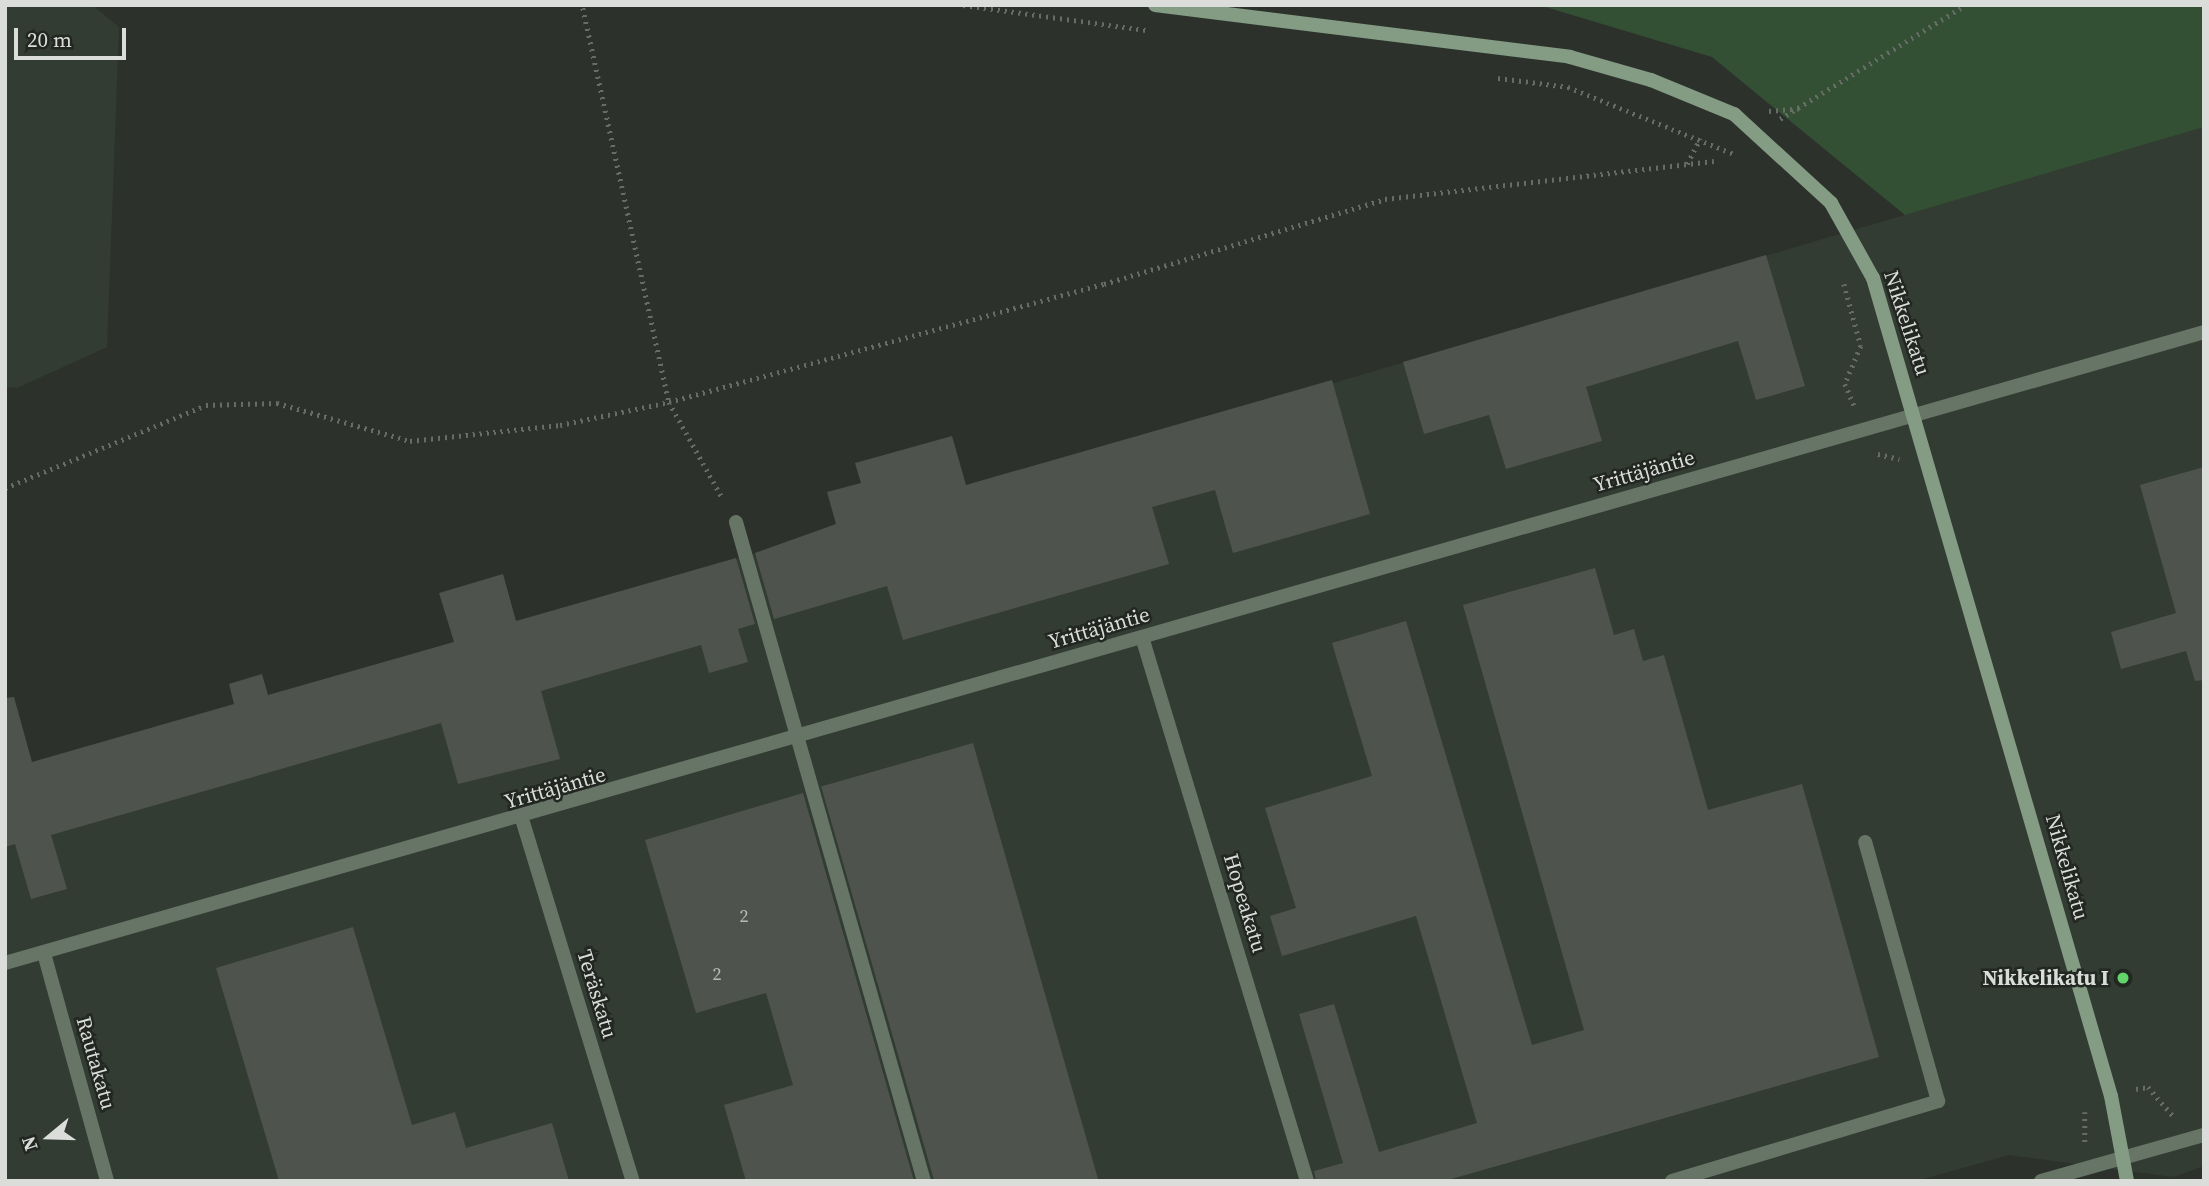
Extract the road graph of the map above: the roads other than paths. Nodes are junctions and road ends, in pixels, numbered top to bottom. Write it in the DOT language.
graph roads {
  1 [pos="1155,5"];
  2 [pos="2204,332"];
  3 [pos="1916,420"];
  4 [pos="736,522"];
  5 [pos="1142,637"];
  6 [pos="797,738"];
  7 [pos="522,819"];
  8 [pos="1865,842"];
  9 [pos="45,957"];
  10 [pos="5,963"];
  11 [pos="2204,1135"];
  12 [pos="2124,1158"];
  13 [pos="107,1181"];
  14 [pos="633,1181"];
  15 [pos="924,1181"];
  16 [pos="1307,1181"];
  17 [pos="1672,1181"];
  18 [pos="2041,1181"];
  19 [pos="2127,1181"];
  1 -- 3 [label="street, Nikkelikatu"];
  2 -- 3 [label="street, Yrittäjäntie"];
  3 -- 5 [label="street, Yrittäjäntie"];
  3 -- 12 [label="street, Nikkelikatu"];
  4 -- 6 [label="street"];
  5 -- 6 [label="street, Yrittäjäntie"];
  5 -- 16 [label="street, Hopeakatu"];
  6 -- 7 [label="street, Yrittäjäntie"];
  6 -- 15 [label="street"];
  7 -- 9 [label="street, Yrittäjäntie"];
  7 -- 14 [label="street, Teräskatu"];
  8 -- 17 [label="street"];
  9 -- 10 [label="street, Yrittäjäntie"];
  9 -- 13 [label="street, Rautakatu"];
  11 -- 12 [label="street"];
  12 -- 18 [label="street"];
  12 -- 19 [label="street, Nikkelikatu"];
}
